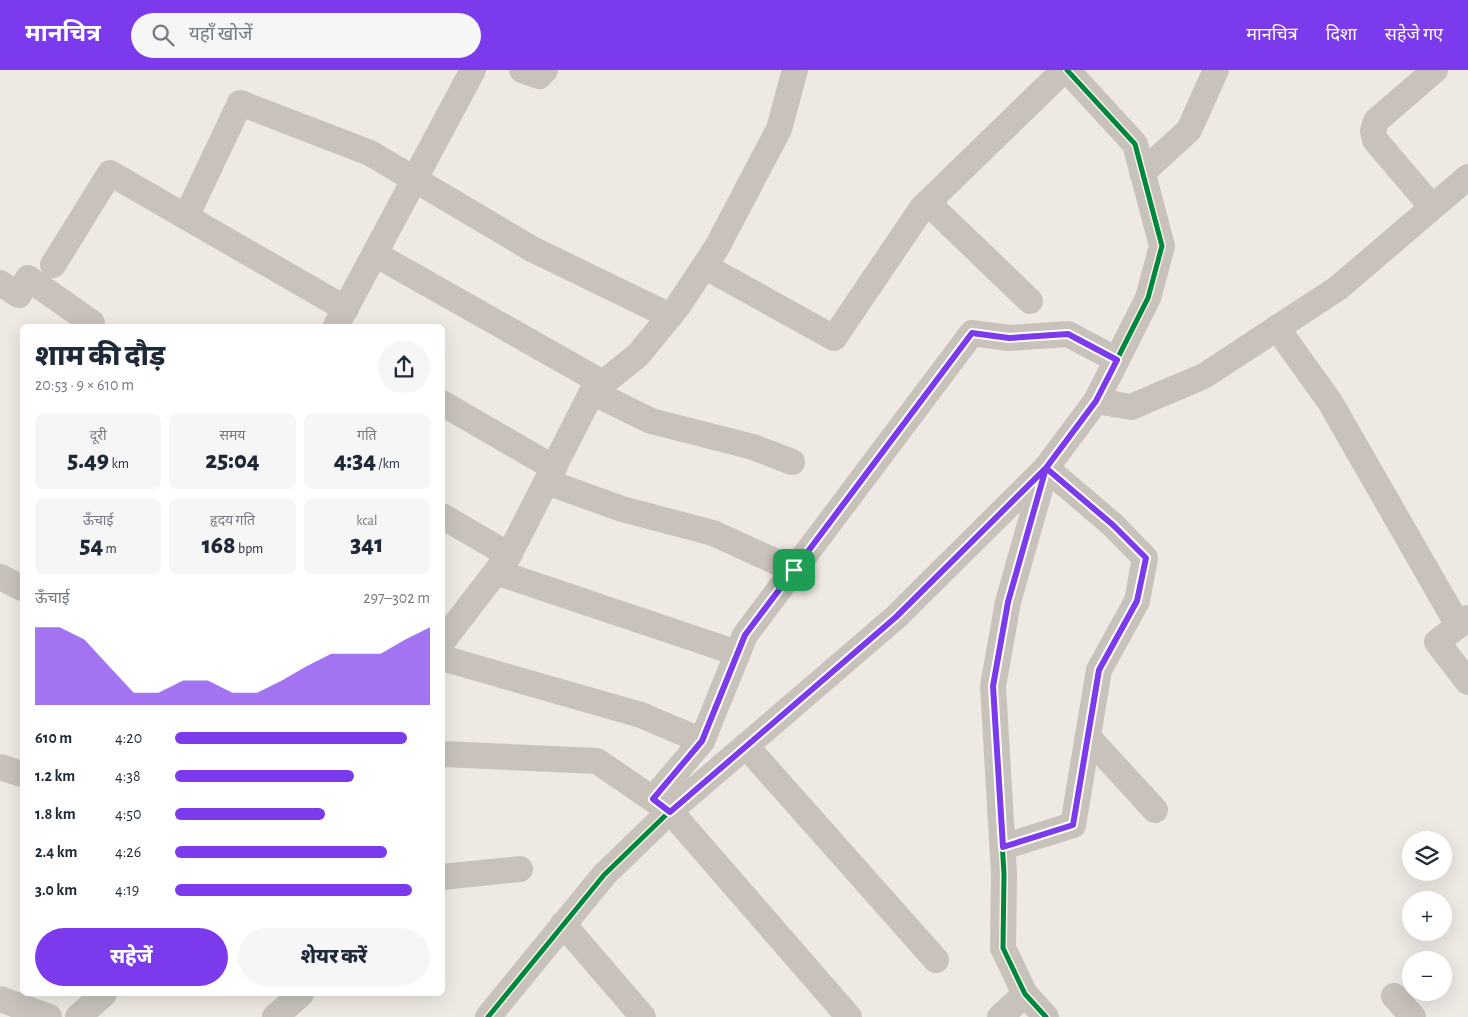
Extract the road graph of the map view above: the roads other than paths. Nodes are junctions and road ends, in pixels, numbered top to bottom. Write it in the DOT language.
graph roads {
  1 [pos="473,70"];
  2 [pos="522,70"];
  3 [pos="545,70"];
  4 [pos="795,70"];
  5 [pos="1066,70"];
  6 [pos="1216,70"];
  7 [pos="1425,73"];
  8 [pos="1142,173"];
  9 [pos="1468,177"];
  10 [pos="414,180"];
  11 [pos="928,203"];
  12 [pos="1432,207"];
  13 [pos="186,217"];
  14 [pos="375,254"];
  15 [pos="53,266"];
  16 [pos="704,266"];
  17 [pos="0,283"];
  18 [pos="1030,301"];
  19 [pos="670,316"];
  20 [pos="341,318"];
  21 [pos="92,324"];
  22 [pos="1277,328"];
  23 [pos="1117,360"];
  24 [pos="598,387"];
  25 [pos="1096,401"];
  26 [pos="445,405"];
  27 [pos="792,462"];
  28 [pos="1046,468"];
  29 [pos="550,475"];
  30 [pos="445,518"];
  31 [pos="503,564"];
  32 [pos="794,570"];
  33 [pos="0,577"];
  34 [pos="20,587"];
  35 [pos="1463,621"];
  36 [pos="446,630"];
  37 [pos="737,653"];
  38 [pos="445,659"];
  39 [pos="1468,682"];
  40 [pos="1088,737"];
  41 [pos="702,741"];
  42 [pos="746,746"];
  43 [pos="445,754"];
  44 [pos="0,767"];
  45 [pos="20,773"];
  46 [pos="661,805"];
  47 [pos="1155,810"];
  48 [pos="1003,847"];
  49 [pos="520,869"];
  50 [pos="445,878"];
  51 [pos="563,924"];
  52 [pos="936,960"];
  53 [pos="1025,994"];
  54 [pos="299,996"];
  55 [pos="1394,996"];
  56 [pos="14,1000"];
  57 [pos="49,1017"];
  58 [pos="275,1017"];
  59 [pos="488,1017"];
  60 [pos="643,1017"];
  61 [pos="849,1017"];
  62 [pos="1000,1017"];
  63 [pos="1046,1017"];
  64 [pos="1413,1017"];
  1 -- 10 [label="street"];
  2 -- 3 [label="street"];
  4 -- 16 [label="street"];
  5 -- 8 [label="street"];
  5 -- 11 [label="street"];
  6 -- 8 [label="street"];
  7 -- 12 [label="street"];
  8 -- 23 [label="street"];
  9 -- 12 [label="street"];
  10 -- 13 [label="street"];
  10 -- 14 [label="street"];
  10 -- 19 [label="street"];
  11 -- 16 [label="street"];
  11 -- 18 [label="street"];
  12 -- 22 [label="street"];
  13 -- 15 [label="street"];
  13 -- 20 [label="street"];
  14 -- 20 [label="street"];
  14 -- 24 [label="street"];
  16 -- 19 [label="street"];
  17 -- 21 [label="street"];
  19 -- 24 [label="street"];
  22 -- 25 [label="street"];
  22 -- 35 [label="street"];
  23 -- 25 [label="street"];
  23 -- 32 [label="street"];
  24 -- 27 [label="street"];
  24 -- 29 [label="street"];
  25 -- 28 [label="street"];
  26 -- 29 [label="street"];
  28 -- 40 [label="street"];
  28 -- 42 [label="street"];
  28 -- 48 [label="street"];
  29 -- 31 [label="street"];
  29 -- 32 [label="street"];
  30 -- 31 [label="street"];
  31 -- 36 [label="street"];
  31 -- 37 [label="street"];
  32 -- 37 [label="street"];
  33 -- 34 [label="street"];
  35 -- 39 [label="street"];
  37 -- 41 [label="street"];
  38 -- 41 [label="street"];
  40 -- 47 [label="street"];
  40 -- 48 [label="street"];
  41 -- 46 [label="street"];
  42 -- 46 [label="street"];
  42 -- 52 [label="street"];
  43 -- 46 [label="street"];
  44 -- 45 [label="street"];
  46 -- 51 [label="street"];
  46 -- 61 [label="street"];
  48 -- 53 [label="street"];
  49 -- 50 [label="street"];
  51 -- 59 [label="street"];
  51 -- 60 [label="street"];
  53 -- 62 [label="street"];
  53 -- 63 [label="street"];
  54 -- 58 [label="street"];
  55 -- 64 [label="street"];
  56 -- 57 [label="street"];
}
